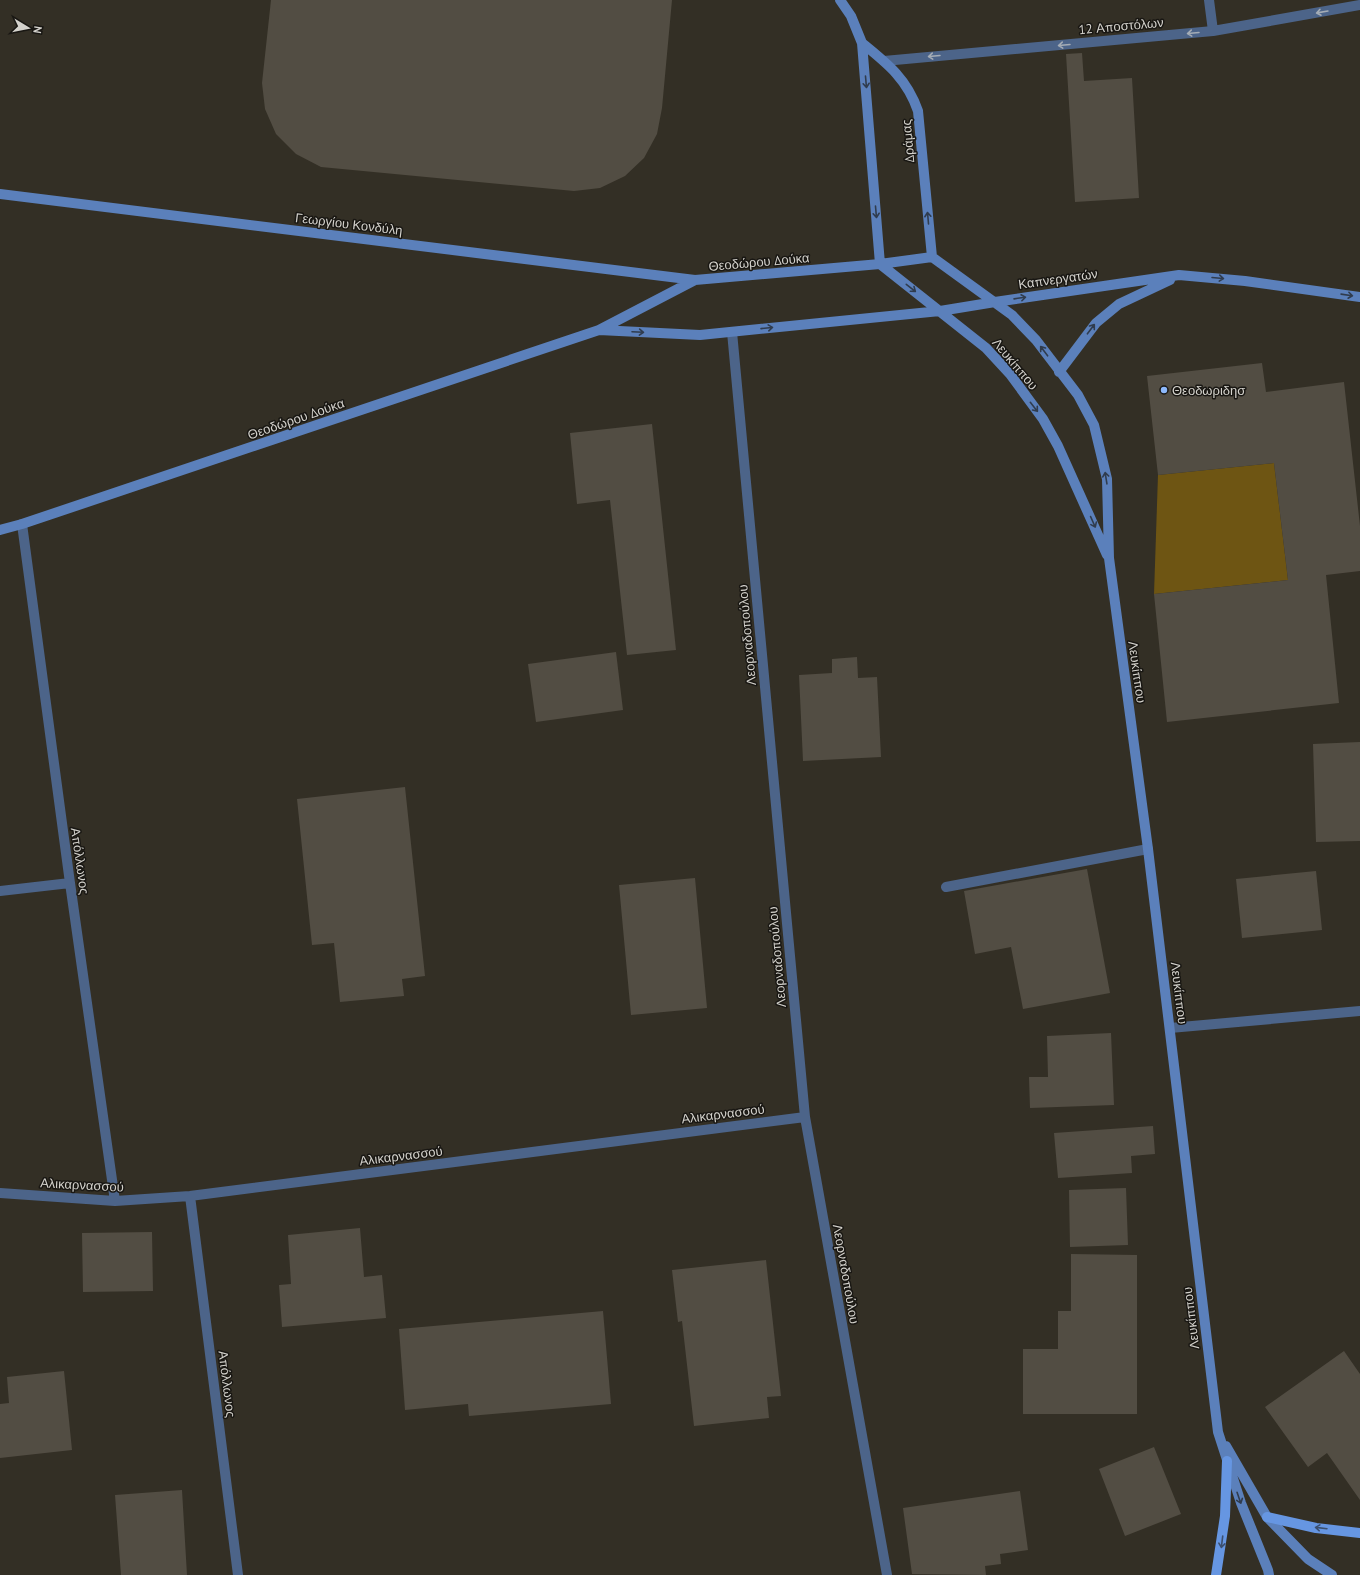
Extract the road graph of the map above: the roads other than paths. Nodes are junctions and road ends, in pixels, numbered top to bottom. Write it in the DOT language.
graph roads {
  1 [pos="840,0"];
  2 [pos="1209,0"];
  3 [pos="1360,5"];
  4 [pos="1213,31"];
  5 [pos="862,43"];
  6 [pos="884,61"];
  7 [pos="0,194"];
  8 [pos="932,257"];
  9 [pos="880,264"];
  10 [pos="1179,275"];
  11 [pos="695,280"];
  12 [pos="1360,297"];
  13 [pos="995,302"];
  14 [pos="940,311"];
  15 [pos="599,330"];
  16 [pos="732,332"];
  17 [pos="1060,372"];
  18 [pos="22,524"];
  19 [pos="0,530"];
  20 [pos="1109,558"];
  21 [pos="1148,849"];
  22 [pos="70,883"];
  23 [pos="946,887"];
  24 [pos="0,891"];
  25 [pos="1360,1011"];
  26 [pos="1170,1028"];
  27 [pos="805,1117"];
  28 [pos="0,1193"];
  29 [pos="190,1196"];
  30 [pos="115,1201"];
  31 [pos="1218,1432"];
  32 [pos="1227,1461"];
  33 [pos="1267,1517"];
  34 [pos="1360,1533"];
  35 [pos="238,1575"];
  36 [pos="887,1575"];
  37 [pos="1216,1575"];
  38 [pos="1269,1575"];
  39 [pos="1332,1575"];
  1 -- 5 [label="main road, Δράμας"];
  2 -- 4 [label="street"];
  3 -- 4 [label="street, 12 Αποστόλων, one-way"];
  4 -- 6 [label="street, 12 Αποστόλων, one-way"];
  5 -- 6 [label="main road, Δράμας"];
  5 -- 9 [label="main road, Δράμας, one-way"];
  8 -- 6 [label="main road, Δράμας, one-way"];
  7 -- 11 [label="main road, Γεωργίου Κονδύλη"];
  8 -- 9 [label="main road, Θεοδώρου Δούκα"];
  8 -- 13 [label="main road, Λευκίππου"];
  9 -- 11 [label="main road, Θεοδώρου Δούκα"];
  9 -- 14 [label="main road, Λευκίππου, one-way"];
  10 -- 12 [label="main road, Καπνεργατών, one-way"];
  13 -- 10 [label="main road, Καπνεργατών, one-way"];
  17 -- 10 [label="main road, one-way"];
  11 -- 15 [label="main road, Θεοδώρου Δούκα"];
  13 -- 14 [label="main road, Καπνεργατών"];
  17 -- 13 [label="main road, Λευκίππου, one-way"];
  16 -- 14 [label="main road, Θεοδώρου Δούκα, one-way"];
  14 -- 20 [label="main road, Λευκίππου, one-way"];
  15 -- 16 [label="main road, Θεοδώρου Δούκα, one-way"];
  15 -- 18 [label="main road, Θεοδώρου Δούκα"];
  16 -- 27 [label="street, Λεορναδοπούλου"];
  20 -- 17 [label="main road, Λευκίππου, one-way"];
  18 -- 19 [label="main road, Θεοδώρου Δούκα"];
  18 -- 22 [label="street, Απόλλωνος"];
  20 -- 21 [label="main road, Λευκίππου"];
  21 -- 23 [label="street"];
  21 -- 26 [label="main road, Λευκίππου"];
  22 -- 24 [label="street"];
  22 -- 30 [label="street, Απόλλωνος"];
  25 -- 26 [label="street"];
  26 -- 31 [label="main road, Λευκίππου"];
  27 -- 29 [label="street, Αλικαρνασσού"];
  27 -- 36 [label="street, Λεορναδοπούλου"];
  28 -- 30 [label="street, Αλικαρνασσού"];
  29 -- 30 [label="street, Αλικαρνασσού"];
  29 -- 35 [label="street, Απόλλωνος"];
  31 -- 32 [label="main road, Λευκίππου"];
  31 -- 33 [label="main road, Λευκίππου"];
  32 -- 37 [label="main road, one-way"];
  32 -- 38 [label="main road, Λευκίππου, one-way"];
  34 -- 33 [label="main road, one-way"];
  33 -- 39 [label="main road, Λευκίππου"];
}
